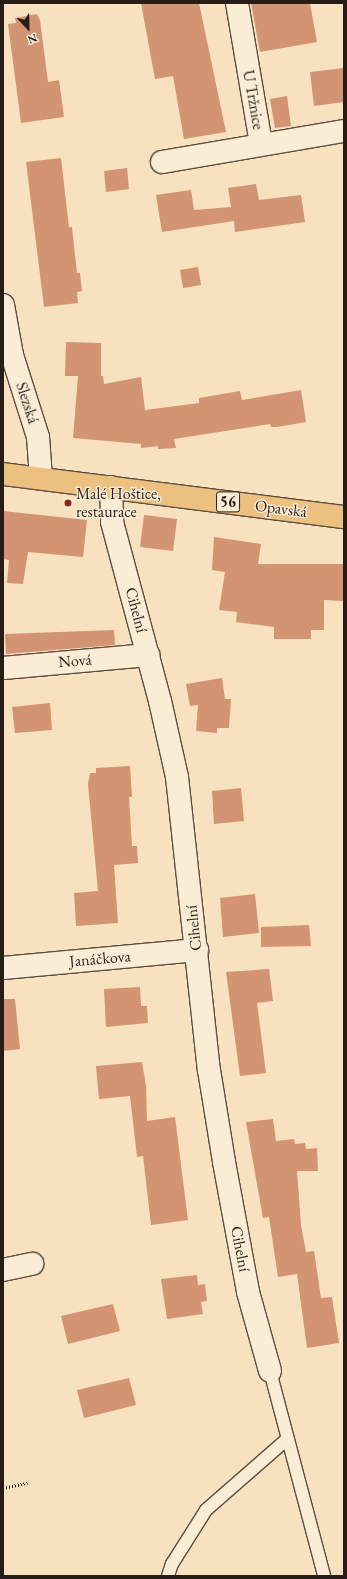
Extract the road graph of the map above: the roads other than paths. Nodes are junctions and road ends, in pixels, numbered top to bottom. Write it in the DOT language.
graph roads {
  1 [pos="237,3"];
  2 [pos="344,131"];
  3 [pos="261,144"];
  4 [pos="162,162"];
  5 [pos="3,305"];
  6 [pos="3,474"];
  7 [pos="41,478"];
  8 [pos="111,487"];
  9 [pos="344,517"];
  10 [pos="148,655"];
  11 [pos="3,668"];
  12 [pos="197,950"];
  13 [pos="3,968"];
  14 [pos="32,1264"];
  15 [pos="3,1270"];
  16 [pos="270,1371"];
  17 [pos="286,1440"];
  18 [pos="172,1564"];
  19 [pos="161,1576"];
  20 [pos="168,1576"];
  21 [pos="324,1576"];
  1 -- 3 [label="street, U Tržnice"];
  2 -- 3 [label="street"];
  3 -- 4 [label="street, U Tržnice"];
  5 -- 7 [label="street, Slezská"];
  6 -- 7 [label="main road, Opavská / 56"];
  7 -- 8 [label="main road, Opavská / 56"];
  8 -- 9 [label="main road, Opavská / 56"];
  8 -- 10 [label="street, Cihelní"];
  10 -- 11 [label="street, Nová"];
  10 -- 12 [label="street, Cihelní"];
  12 -- 13 [label="street, Janáčkova"];
  12 -- 16 [label="street, Cihelní"];
  14 -- 15 [label="street"];
  16 -- 17 [label="lane"];
  17 -- 18 [label="lane"];
  17 -- 21 [label="lane"];
  18 -- 19 [label="lane"];
  18 -- 20 [label="lane"];
}
